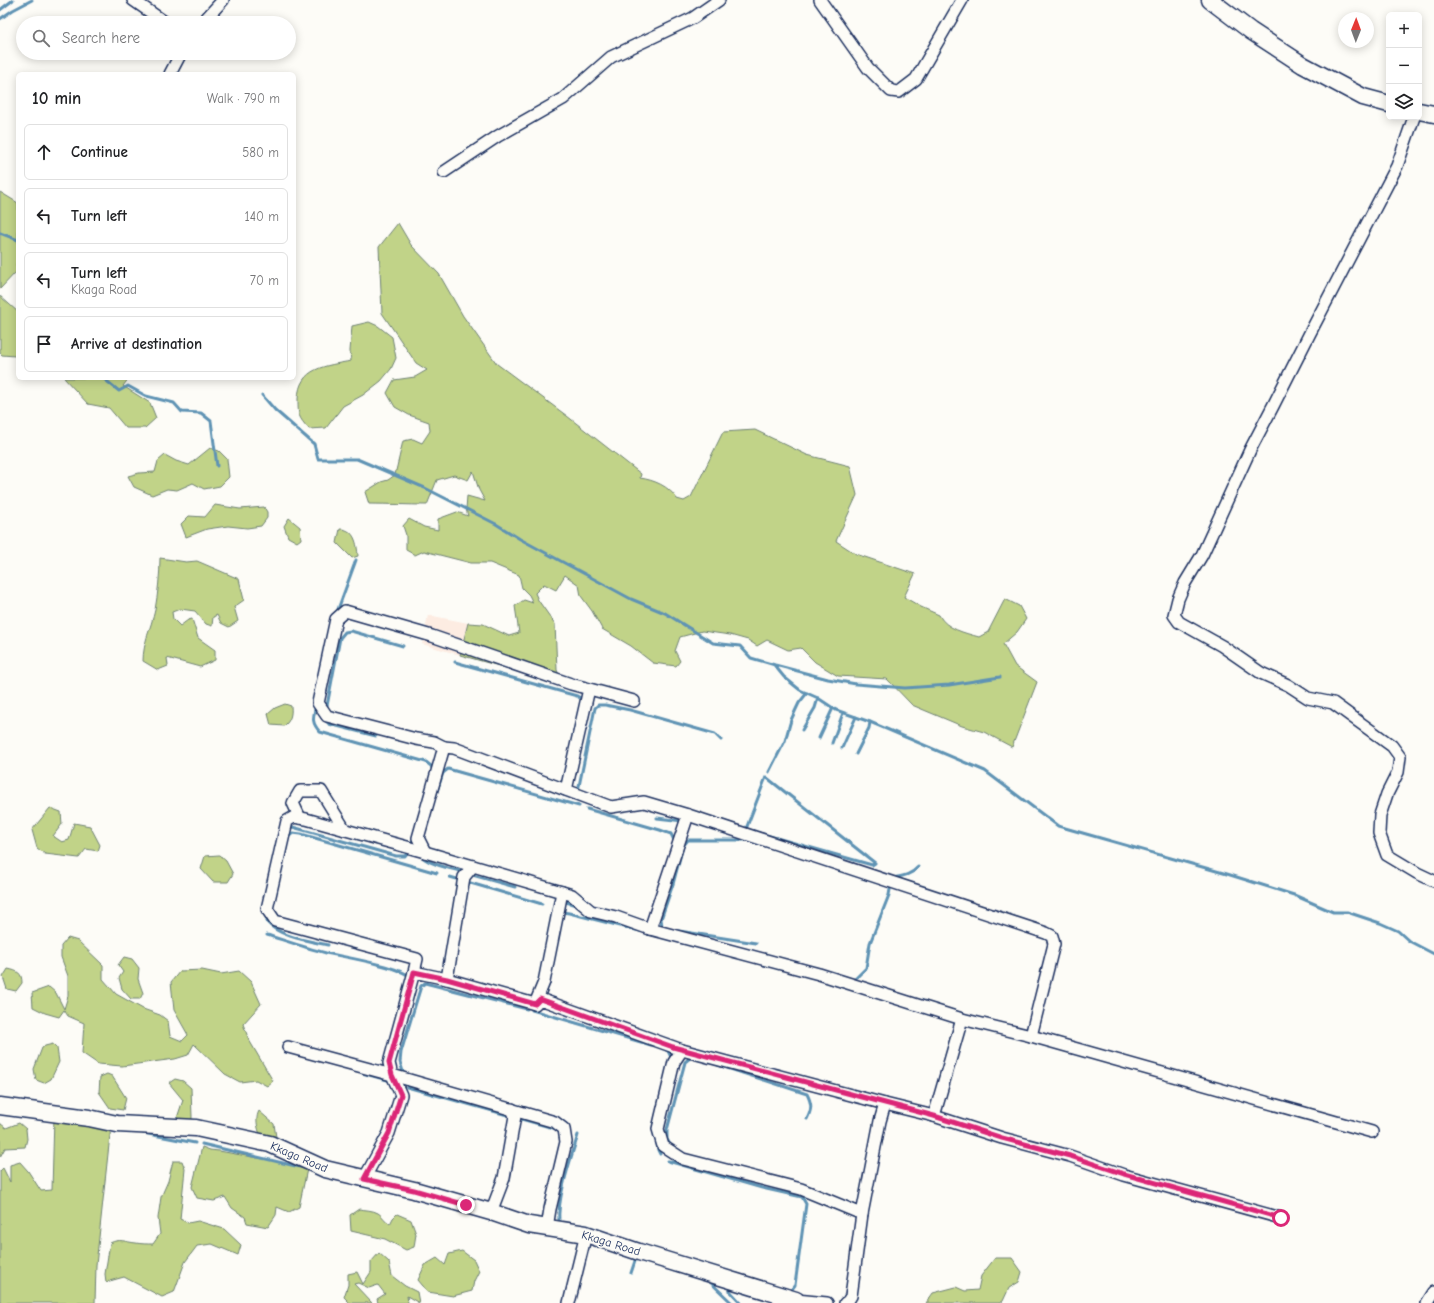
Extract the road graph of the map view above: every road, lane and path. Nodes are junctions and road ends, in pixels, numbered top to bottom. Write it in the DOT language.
graph roads {
  1 [pos="133,0"];
  2 [pos="223,0"];
  3 [pos="719,0"];
  4 [pos="820,0"];
  5 [pos="962,0"];
  6 [pos="1210,0"];
  7 [pos="156,16"];
  8 [pos="208,16"];
  9 [pos="177,60"];
  10 [pos="171,72"];
  11 [pos="1386,103"];
  12 [pos="1422,112"];
  13 [pos="1434,114"];
  14 [pos="1413,120"];
  15 [pos="444,172"];
  16 [pos="589,689"];
  17 [pos="634,701"];
  18 [pos="444,748"];
  19 [pos="566,790"];
  20 [pos="688,815"];
  21 [pos="300,818"];
  22 [pos="345,830"];
  23 [pos="418,838"];
  24 [pos="406,847"];
  25 [pos="424,852"];
  26 [pos="473,866"];
  27 [pos="1434,881"];
  28 [pos="562,892"];
  29 [pos="650,928"];
  30 [pos="414,972"];
  31 [pos="447,979"];
  32 [pos="535,1004"];
  33 [pos="962,1019"];
  34 [pos="1031,1036"];
  35 [pos="288,1046"];
  36 [pos="682,1050"];
  37 [pos="392,1075"];
  38 [pos="885,1104"];
  39 [pos="0,1106"];
  40 [pos="512,1110"];
  41 [pos="934,1116"];
  42 [pos="1372,1132"];
  43 [pos="364,1179"];
  44 [pos="491,1212"];
  45 [pos="862,1214"];
  46 [pos="1281,1218"];
  47 [pos="547,1228"];
  48 [pos="586,1234"];
  49 [pos="1434,1292"];
  50 [pos="796,1301"];
  51 [pos="569,1303"];
  52 [pos="827,1303"];
  53 [pos="845,1303"];
  54 [pos="1427,1303"];
  1 -- 7 [label="street"];
  2 -- 8 [label="street"];
  3 -- 15 [label="street"];
  4 -- 5 [label="street"];
  6 -- 11 [label="street"];
  9 -- 10 [label="street"];
  12 -- 13 [label="street"];
  14 -- 27 [label="street"];
  16 -- 17 [label="street"];
  16 -- 18 [label="street"];
  16 -- 19 [label="street"];
  18 -- 19 [label="street"];
  18 -- 23 [label="street"];
  19 -- 20 [label="street"];
  20 -- 29 [label="street"];
  20 -- 34 [label="street"];
  21 -- 22 [label="street"];
  21 -- 22 [label="street"];
  21 -- 30 [label="street"];
  22 -- 24 [label="street"];
  23 -- 24 [label="street"];
  23 -- 25 [label="street"];
  24 -- 25 [label="street"];
  25 -- 26 [label="street"];
  26 -- 28 [label="street"];
  26 -- 31 [label="street"];
  28 -- 29 [label="street"];
  28 -- 32 [label="street"];
  29 -- 33 [label="street"];
  30 -- 31 [label="street"];
  30 -- 37 [label="street"];
  31 -- 32 [label="street"];
  32 -- 36 [label="street"];
  33 -- 34 [label="street"];
  33 -- 41 [label="street"];
  34 -- 42 [label="street"];
  35 -- 37 [label="street"];
  36 -- 38 [label="street"];
  36 -- 45 [label="street"];
  37 -- 40 [label="street"];
  37 -- 43 [label="street"];
  38 -- 41 [label="street"];
  38 -- 45 [label="street"];
  39 -- 43 [label="street, Kkaga Road"];
  40 -- 44 [label="street"];
  40 -- 47 [label="street"];
  41 -- 46 [label="street"];
  43 -- 44 [label="street, Kkaga Road"];
  44 -- 47 [label="street, Kkaga Road"];
  45 -- 53 [label="street"];
  47 -- 48 [label="street, Kkaga Road"];
  48 -- 50 [label="street, Kkaga Road"];
  48 -- 51 [label="street"];
  49 -- 54 [label="street"];
  50 -- 52 [label="street"];
}
